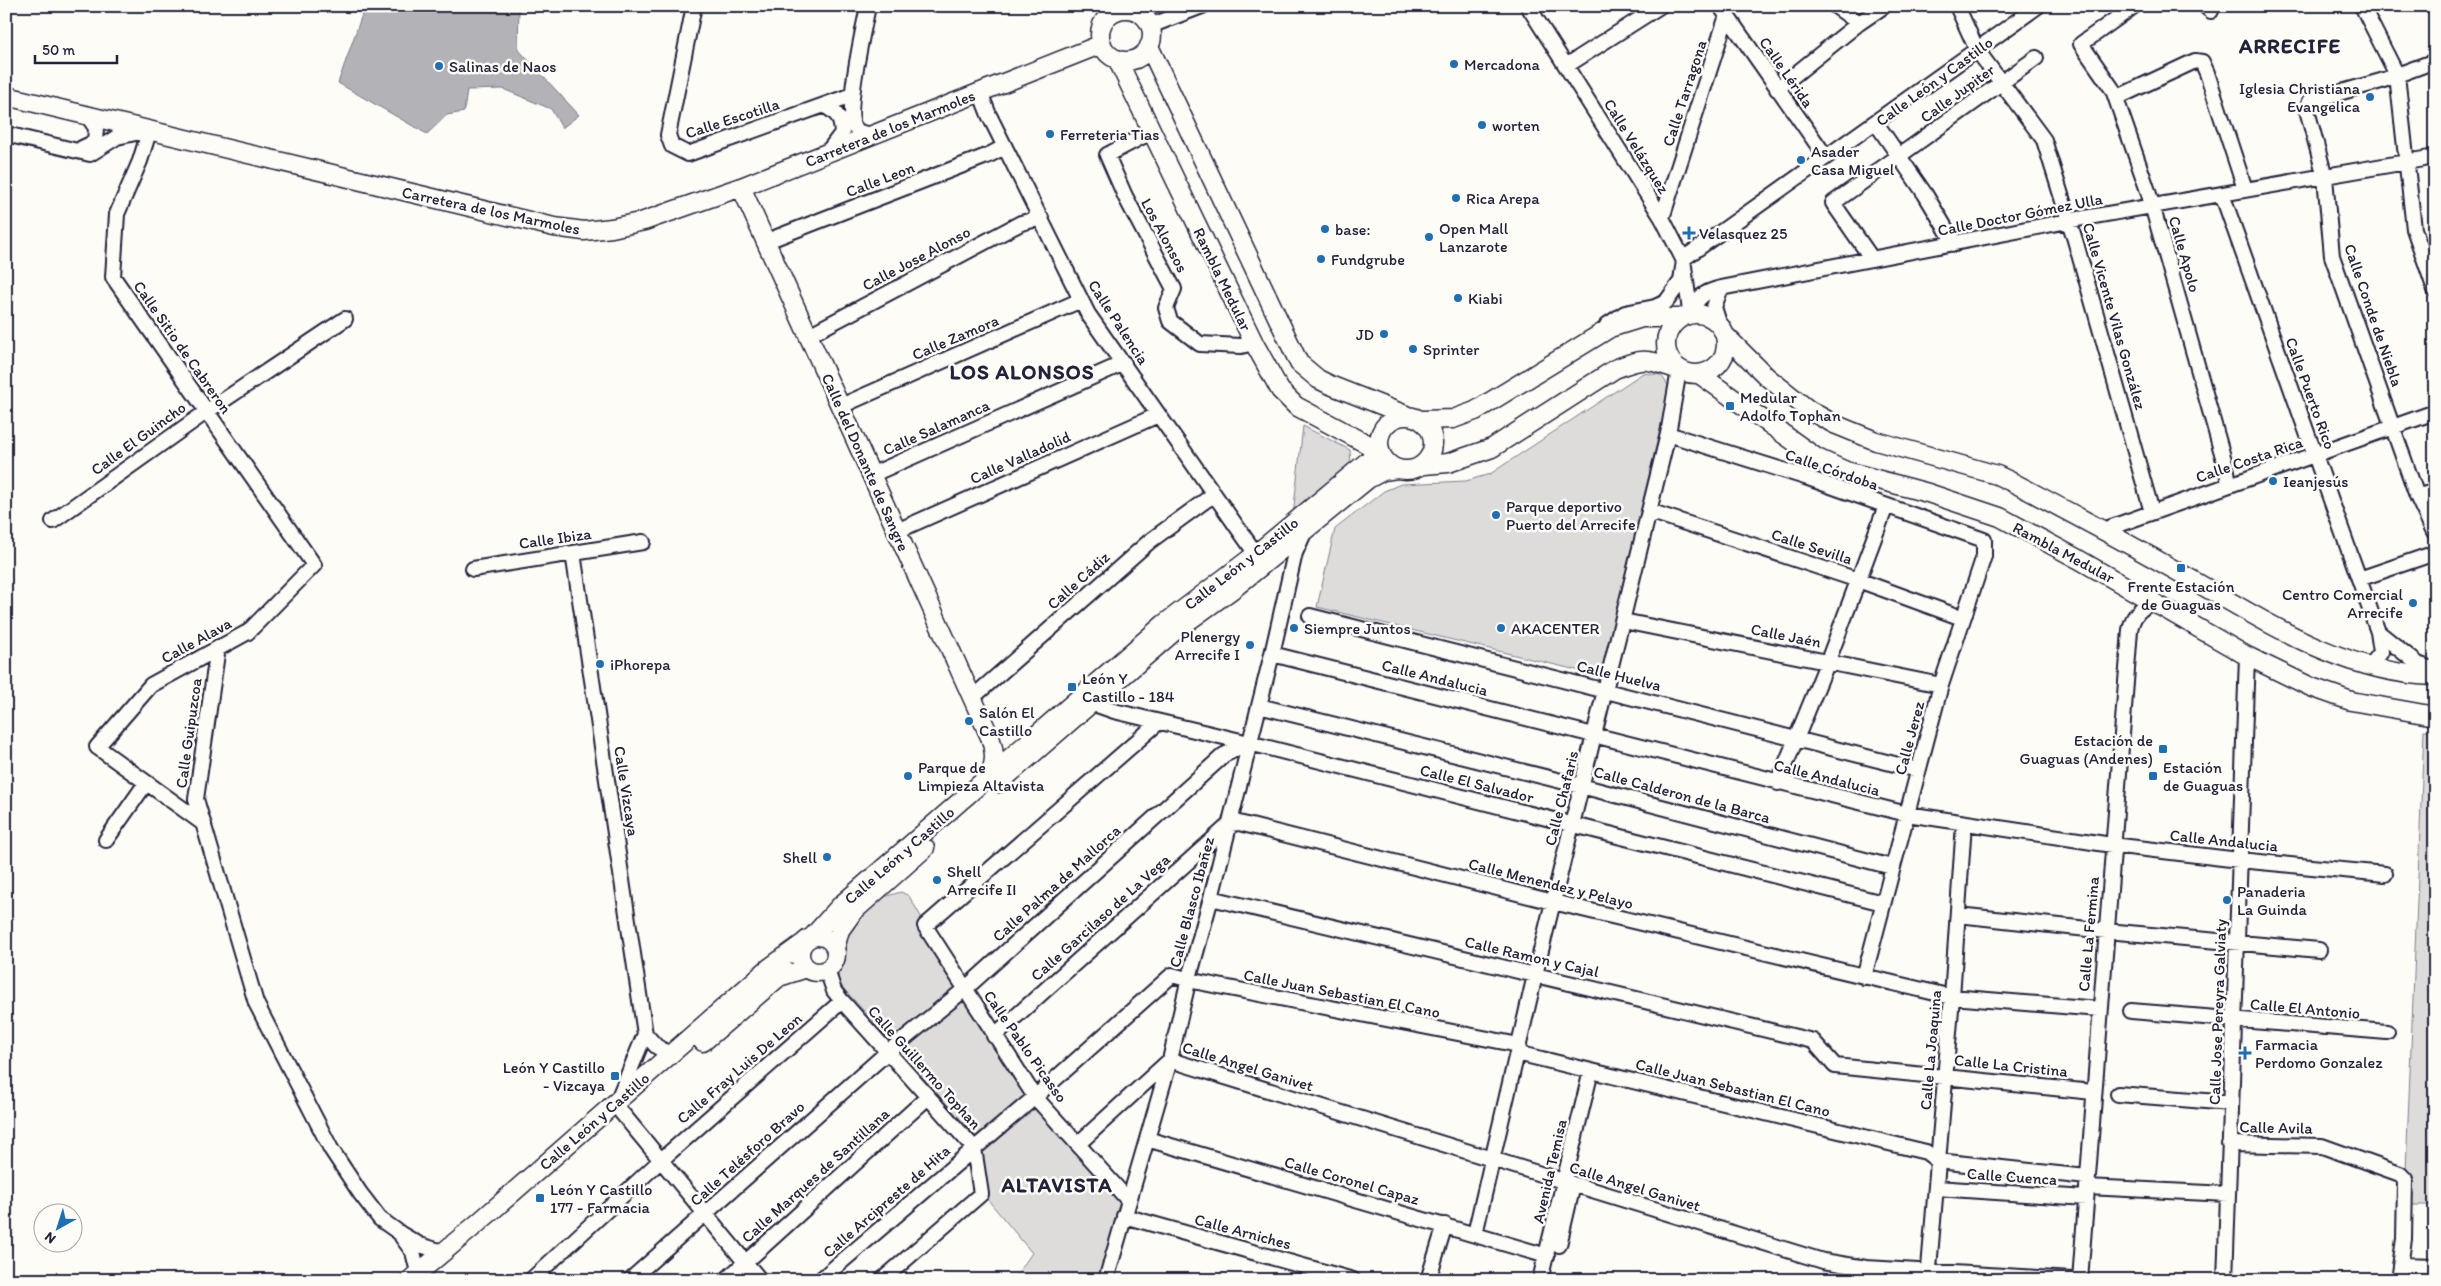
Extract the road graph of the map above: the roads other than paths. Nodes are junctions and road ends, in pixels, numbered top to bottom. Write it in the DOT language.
graph roads {
  1 [pos="694,6"];
  2 [pos="868,6"];
  3 [pos="1100,6"];
  4 [pos="1202,6"];
  5 [pos="1528,6"];
  6 [pos="1660,6"];
  7 [pos="1835,6"];
  8 [pos="1884,6"];
  9 [pos="1957,6"];
  10 [pos="2038,6"];
  11 [pos="2134,6"];
  12 [pos="2362,6"];
  13 [pos="1726,9"];
  14 [pos="1144,16"];
  15 [pos="1859,23"];
  16 [pos="1102,26"];
  17 [pos="1102,44"];
  18 [pos="1149,46"];
  19 [pos="1977,50"];
  20 [pos="2036,58"];
  21 [pos="1117,60"];
  22 [pos="2435,61"];
  23 [pos="1566,66"];
  24 [pos="2397,75"];
  25 [pos="2002,82"];
  26 [pos="1777,89"];
  27 [pos="980,92"];
  28 [pos="852,95"];
  29 [pos="6,96"];
  30 [pos="2116,98"];
  31 [pos="825,106"];
  32 [pos="87,116"];
  33 [pos="1876,123"];
  34 [pos="156,131"];
  35 [pos="1151,132"];
  36 [pos="6,134"];
  37 [pos="874,134"];
  38 [pos="848,137"];
  39 [pos="1004,146"];
  40 [pos="74,150"];
  41 [pos="1826,157"];
  42 [pos="1898,157"];
  43 [pos="2435,157"];
  44 [pos="2407,162"];
  45 [pos="2325,177"];
  46 [pos="742,187"];
  47 [pos="2244,189"];
  48 [pos="2222,194"];
  49 [pos="2153,206"];
  50 [pos="1041,218"];
  51 [pos="1662,218"];
  52 [pos="2070,221"];
  53 [pos="767,241"];
  54 [pos="1954,244"];
  55 [pos="1683,259"];
  56 [pos="1872,259"];
  57 [pos="1721,288"];
  58 [pos="2435,290"];
  59 [pos="1082,300"];
  60 [pos="1685,316"];
  61 [pos="345,319"];
  62 [pos="1722,331"];
  63 [pos="809,335"];
  64 [pos="1593,338"];
  65 [pos="1254,343"];
  66 [pos="1124,363"];
  67 [pos="1679,370"];
  68 [pos="1699,374"];
  69 [pos="841,406"];
  70 [pos="206,412"];
  71 [pos="2435,412"];
  72 [pos="1158,415"];
  73 [pos="1414,418"];
  74 [pos="2393,427"];
  75 [pos="1348,432"];
  76 [pos="1668,434"];
  77 [pos="1380,451"];
  78 [pos="2314,455"];
  79 [pos="1424,465"];
  80 [pos="1360,466"];
  81 [pos="1397,469"];
  82 [pos="871,474"];
  83 [pos="2229,485"];
  84 [pos="2435,492"];
  85 [pos="1213,495"];
  86 [pos="2417,496"];
  87 [pos="1886,506"];
  88 [pos="1649,511"];
  89 [pos="2152,512"];
  90 [pos="53,521"];
  91 [pos="2103,530"];
  92 [pos="897,531"];
  93 [pos="1304,532"];
  94 [pos="2434,532"];
  95 [pos="1984,540"];
  96 [pos="643,542"];
  97 [pos="2434,552"];
  98 [pos="573,553"];
  99 [pos="1256,554"];
  100 [pos="314,565"];
  101 [pos="472,569"];
  102 [pos="2359,579"];
  103 [pos="1858,580"];
  104 [pos="2154,602"];
  105 [pos="1310,616"];
  106 [pos="1962,618"];
  107 [pos="1624,621"];
  108 [pos="2378,632"];
  109 [pos="218,647"];
  110 [pos="1272,654"];
  111 [pos="2247,656"];
  112 [pos="1828,661"];
  113 [pos="2370,667"];
  114 [pos="2435,670"];
  115 [pos="2435,676"];
  116 [pos="1941,685"];
  117 [pos="1605,689"];
  118 [pos="972,698"];
  119 [pos="1091,703"];
  120 [pos="1259,706"];
  121 [pos="2435,716"];
  122 [pos="1159,722"];
  123 [pos="1594,736"];
  124 [pos="990,737"];
  125 [pos="1795,739"];
  126 [pos="1249,743"];
  127 [pos="1019,750"];
  128 [pos="1918,770"];
  129 [pos="989,776"];
  130 [pos="1778,782"];
  131 [pos="146,783"];
  132 [pos="1581,786"];
  133 [pos="1907,814"];
  134 [pos="1964,822"];
  135 [pos="204,824"];
  136 [pos="1230,824"];
  137 [pos="1571,825"];
  138 [pos="106,840"];
  139 [pos="2112,845"];
  140 [pos="2239,860"];
  141 [pos="1892,867"];
  142 [pos="2385,874"];
  143 [pos="1211,898"];
  144 [pos="1553,902"];
  145 [pos="1883,903"];
  146 [pos="1958,914"];
  147 [pos="2106,931"];
  148 [pos="808,940"];
  149 [pos="2238,943"];
  150 [pos="836,945"];
  151 [pos="2319,950"];
  152 [pos="807,968"];
  153 [pos="827,970"];
  154 [pos="1535,975"];
  155 [pos="1864,976"];
  156 [pos="1189,978"];
  157 [pos="965,989"];
  158 [pos="1952,998"];
  159 [pos="842,1001"];
  160 [pos="2099,1009"];
  161 [pos="2131,1010"];
  162 [pos="2235,1020"];
  163 [pos="2387,1032"];
  164 [pos="645,1034"];
  165 [pos="994,1036"];
  166 [pos="1518,1049"];
  167 [pos="663,1051"];
  168 [pos="888,1052"];
  169 [pos="636,1056"];
  170 [pos="1170,1060"];
  171 [pos="1835,1066"];
  172 [pos="1591,1071"];
  173 [pos="1946,1076"];
  174 [pos="2093,1092"];
  175 [pos="2118,1094"];
  176 [pos="928,1096"];
  177 [pos="1035,1097"];
  178 [pos="2230,1103"];
  179 [pos="619,1106"];
  180 [pos="1147,1139"];
  181 [pos="1078,1144"];
  182 [pos="2229,1144"];
  183 [pos="974,1148"];
  184 [pos="1493,1160"];
  185 [pos="660,1161"];
  186 [pos="1938,1161"];
  187 [pos="1568,1183"];
  188 [pos="1936,1188"];
  189 [pos="2087,1188"];
  190 [pos="2228,1194"];
  191 [pos="1129,1201"];
  192 [pos="704,1214"];
  193 [pos="1124,1216"];
  194 [pos="1445,1225"];
  195 [pos="401,1234"];
  196 [pos="1475,1234"];
  197 [pos="443,1252"];
  198 [pos="1547,1256"];
  199 [pos="746,1262"];
  200 [pos="2402,1265"];
  201 [pos="2435,1266"];
  202 [pos="1929,1275"];
  203 [pos="419,1277"];
  204 [pos="531,1280"];
  205 [pos="630,1280"];
  206 [pos="726,1280"];
  207 [pos="760,1280"];
  208 [pos="820,1280"];
  209 [pos="882,1280"];
  210 [pos="1106,1280"];
  211 [pos="1353,1280"];
  212 [pos="1428,1280"];
  213 [pos="1540,1280"];
  214 [pos="1550,1280"];
  215 [pos="2072,1280"];
  216 [pos="2080,1280"];
  217 [pos="2225,1280"];
  218 [pos="2398,1280"];
  1 -- 31 [label="street, Calle Escotilla"];
  2 -- 28 [label="street"];
  3 -- 16 [label="main road"];
  4 -- 14 [label="street"];
  5 -- 23 [label="street, Calle Velázquez"];
  6 -- 23 [label="street"];
  7 -- 15 [label="street"];
  8 -- 15 [label="street"];
  9 -- 19 [label="street, Calle Vicente Vilas González"];
  10 -- 19 [label="street, Calle León y Castillo"];
  11 -- 30 [label="street, Calle Apolo"];
  12 -- 24 [label="street"];
  13 -- 26 [label="street, Calle Lérida"];
  13 -- 51 [label="street, Calle Tarragona"];
  14 -- 16 [label="main road"];
  14 -- 18 [label="main road"];
  15 -- 26 [label="street"];
  16 -- 17 [label="main road"];
  17 -- 21 [label="main road"];
  17 -- 27 [label="main road, Carretera de los Marmoles"];
  18 -- 21 [label="main road"];
  18 -- 73 [label="main road, Rambla Medular"];
  19 -- 25 [label="street, Calle Vicente Vilas González"];
  19 -- 33 [label="street, Calle León y Castillo"];
  20 -- 25 [label="street, Calle Jupiter"];
  21 -- 35 [label="main road, Rambla Medular"];
  22 -- 24 [label="street"];
  23 -- 51 [label="street, Calle Velázquez"];
  24 -- 44 [label="street"];
  24 -- 45 [label="street, Calle Conde de Niebla"];
  25 -- 42 [label="street, Calle Jupiter"];
  25 -- 52 [label="street, Calle Vicente Vilas González"];
  26 -- 41 [label="street, Calle Lérida"];
  27 -- 37 [label="main road, Carretera de los Marmoles"];
  27 -- 39 [label="street, Calle Palencia"];
  28 -- 31 [label="street, Calle Escotilla"];
  28 -- 37 [label="street"];
  29 -- 32 [label="main road, Carretera de los Marmoles"];
  30 -- 47 [label="street"];
  30 -- 49 [label="street, Calle Apolo"];
  31 -- 38 [label="street"];
  32 -- 34 [label="main road, Carretera de los Marmoles"];
  32 -- 40 [label="street"];
  33 -- 41 [label="street, Calle León y Castillo"];
  33 -- 42 [label="street"];
  34 -- 40 [label="street"];
  34 -- 46 [label="main road, Carretera de los Marmoles"];
  34 -- 70 [label="street, Calle Sitio de Cabreron"];
  35 -- 65 [label="main road, Rambla Medular"];
  35 -- 65 [label="street, Los Alonsos"];
  36 -- 40 [label="street"];
  37 -- 38 [label="main road, Carretera de los Marmoles"];
  38 -- 46 [label="main road, Carretera de los Marmoles"];
  39 -- 50 [label="street, Calle Palencia"];
  39 -- 53 [label="street, Calle Leon"];
  41 -- 55 [label="street, Calle León y Castillo"];
  42 -- 54 [label="street"];
  42 -- 56 [label="street, Calle Jupiter"];
  43 -- 44 [label="street, Calle Doctor Gómez Ulla"];
  44 -- 45 [label="street, Calle Doctor Gómez Ulla"];
  44 -- 58 [label="street"];
  45 -- 47 [label="street, Calle Doctor Gómez Ulla"];
  45 -- 74 [label="street, Calle Conde de Niebla"];
  46 -- 53 [label="main road, Calle del Donante de Sangre"];
  47 -- 48 [label="street, Calle Doctor Gómez Ulla"];
  48 -- 49 [label="street, Calle Doctor Gómez Ulla"];
  48 -- 78 [label="street, Calle Puerto Rico"];
  49 -- 52 [label="street, Calle Doctor Gómez Ulla"];
  49 -- 83 [label="street, Calle Apolo"];
  50 -- 59 [label="street, Calle Palencia"];
  50 -- 63 [label="street, Calle Jose Alonso"];
  51 -- 55 [label="street, Calle Velázquez"];
  52 -- 54 [label="street, Calle Doctor Gómez Ulla"];
  52 -- 89 [label="street, Calle Vicente Vilas González"];
  53 -- 63 [label="main road, Calle del Donante de Sangre"];
  54 -- 56 [label="street, Calle Doctor Gómez Ulla"];
  55 -- 60 [label="street, Calle Velázquez"];
  55 -- 64 [label="street"];
  56 -- 57 [label="street, Calle Doctor Gómez Ulla"];
  57 -- 60 [label="street, Calle Doctor Gómez Ulla"];
  57 -- 62 [label="street"];
  59 -- 66 [label="street, Calle Palencia"];
  59 -- 69 [label="street, Calle Zamora"];
  60 -- 62 [label="main road"];
  60 -- 64 [label="main road, Rambla Medular"];
  60 -- 67 [label="main road"];
  61 -- 70 [label="street, Calle El Guincho"];
  62 -- 68 [label="main road"];
  62 -- 91 [label="main road"];
  63 -- 69 [label="main road, Calle del Donante de Sangre"];
  64 -- 73 [label="main road, Rambla Medular"];
  65 -- 75 [label="main road, Rambla Medular"];
  66 -- 72 [label="street, Calle Palencia"];
  66 -- 82 [label="street, Calle Salamanca"];
  67 -- 68 [label="main road"];
  67 -- 76 [label="street, Calle Chafaris"];
  67 -- 79 [label="main road"];
  68 -- 104 [label="main road, Rambla Medular"];
  69 -- 82 [label="main road, Calle del Donante de Sangre"];
  70 -- 90 [label="street, Calle El Guincho"];
  70 -- 100 [label="street, Calle Sitio de Cabreron"];
  71 -- 74 [label="street, Calle Costa Rica"];
  72 -- 85 [label="street, Calle Palencia"];
  72 -- 92 [label="street, Calle Valladolid"];
  73 -- 77 [label="main road"];
  73 -- 79 [label="main road"];
  74 -- 78 [label="street, Calle Costa Rica"];
  74 -- 86 [label="street, Calle Conde de Niebla"];
  75 -- 77 [label="main road, Rambla Medular"];
  75 -- 80 [label="main road"];
  76 -- 87 [label="street, Calle Córdoba"];
  76 -- 88 [label="street, Calle Chafaris"];
  77 -- 80 [label="main road, Calle León y Castillo"];
  77 -- 81 [label="main road"];
  78 -- 83 [label="street, Calle Costa Rica"];
  78 -- 102 [label="street, Calle Puerto Rico"];
  79 -- 81 [label="main road"];
  80 -- 99 [label="main road, Calle León y Castillo"];
  81 -- 93 [label="main road, Calle León y Castillo"];
  82 -- 92 [label="main road, Calle del Donante de Sangre"];
  83 -- 89 [label="street, Calle Costa Rica"];
  84 -- 86 [label="street"];
  85 -- 99 [label="street, Calle Palencia"];
  85 -- 118 [label="street, Calle Cádiz"];
  86 -- 94 [label="street, Calle Conde de Niebla"];
  87 -- 95 [label="street, Calle Córdoba"];
  87 -- 103 [label="street"];
  88 -- 103 [label="street, Calle Sevilla"];
  88 -- 107 [label="street, Calle Chafaris"];
  89 -- 91 [label="street, Calle Costa Rica"];
  91 -- 113 [label="main road"];
  92 -- 118 [label="main road, Calle del Donante de Sangre"];
  93 -- 110 [label="street, Calle Blasco Ibañez"];
  93 -- 119 [label="main road, Calle León y Castillo"];
  94 -- 97 [label="street"];
  95 -- 106 [label="street, Calle Jerez"];
  96 -- 98 [label="street, Calle Ibiza"];
  97 -- 102 [label="street"];
  98 -- 101 [label="street, Calle Ibiza"];
  98 -- 164 [label="street, Calle Vizcaya"];
  99 -- 127 [label="main road, Calle León y Castillo"];
  100 -- 109 [label="street, Calle Alava"];
  102 -- 108 [label="street, Calle Puerto Rico"];
  103 -- 106 [label="street, Calle Sevilla"];
  103 -- 112 [label="street"];
  104 -- 111 [label="main road, Rambla Medular"];
  104 -- 139 [label="street, Calle La Fermina"];
  105 -- 117 [label="street, Calle Huelva"];
  106 -- 116 [label="street, Calle Jerez"];
  107 -- 112 [label="street, Calle Jaén"];
  107 -- 117 [label="street, Calle Chafaris"];
  108 -- 113 [label="street, Calle Puerto Rico"];
  108 -- 114 [label="street"];
  109 -- 131 [label="street, Calle Alava"];
  109 -- 135 [label="street, Calle Guipuzcoa"];
  110 -- 120 [label="street, Calle Blasco Ibañez"];
  110 -- 123 [label="street, Calle Andalucia"];
  111 -- 121 [label="main road, Rambla Medular"];
  111 -- 140 [label="street, Calle Jose Pereyra Galviaty"];
  112 -- 116 [label="street, Calle Jaén"];
  112 -- 125 [label="street"];
  113 -- 115 [label="main road"];
  116 -- 128 [label="street, Calle Jerez"];
  117 -- 123 [label="street, Calle Chafaris"];
  117 -- 125 [label="street, Calle Huelva"];
  118 -- 124 [label="main road, Calle del Donante de Sangre"];
  119 -- 122 [label="street, Calle El Salvador"];
  119 -- 150 [label="main road, Calle León y Castillo"];
  120 -- 126 [label="street, Calle Blasco Ibañez"];
  120 -- 132 [label="street, Calle Calderon de la Barca"];
  122 -- 126 [label="street, Calle El Salvador"];
  122 -- 157 [label="street, Calle Pablo Picasso"];
  123 -- 130 [label="street, Calle Andalucia"];
  123 -- 132 [label="street, Calle Chafaris"];
  124 -- 127 [label="main road, Calle del Donante de Sangre"];
  124 -- 129 [label="main road, Calle del Donante de Sangre"];
  125 -- 128 [label="street, Calle Huelva"];
  125 -- 130 [label="street"];
  126 -- 136 [label="street, Calle Blasco Ibañez"];
  126 -- 137 [label="street, Calle El Salvador"];
  126 -- 157 [label="street, Calle Palma de Mallorca"];
  127 -- 129 [label="main road, Calle León y Castillo"];
  128 -- 133 [label="street, Calle Jerez"];
  129 -- 148 [label="main road, Calle León y Castillo"];
  130 -- 133 [label="street, Calle Andalucia"];
  131 -- 135 [label="street"];
  131 -- 138 [label="street"];
  132 -- 137 [label="street, Calle Chafaris"];
  132 -- 141 [label="street, Calle Calderon de la Barca"];
  133 -- 134 [label="street, Calle Andalucia"];
  133 -- 141 [label="street, Calle Jerez"];
  134 -- 139 [label="street, Calle Andalucia"];
  134 -- 146 [label="street, Calle La Joaquina"];
  135 -- 195 [label="street, Calle Guipuzcoa"];
  136 -- 143 [label="street, Calle Blasco Ibañez"];
  136 -- 144 [label="street, Calle Menendez y Pelayo"];
  136 -- 165 [label="street, Calle Garcilaso de La Vega"];
  137 -- 144 [label="street, Calle Chafaris"];
  137 -- 145 [label="street, Calle El Salvador"];
  139 -- 140 [label="street, Calle Andalucia"];
  139 -- 147 [label="street, Calle La Fermina"];
  140 -- 142 [label="street, Calle Andalucia"];
  140 -- 149 [label="street, Calle Jose Pereyra Galviaty"];
  141 -- 145 [label="street, Calle Jerez"];
  143 -- 154 [label="street, Calle Ramon y Cajal"];
  143 -- 156 [label="street, Calle Blasco Ibañez"];
  144 -- 154 [label="street, Calle Chafaris"];
  144 -- 155 [label="street, Calle Menendez y Pelayo"];
  145 -- 155 [label="street, Calle Jerez"];
  146 -- 147 [label="street"];
  146 -- 158 [label="street, Calle La Joaquina"];
  147 -- 149 [label="street"];
  147 -- 160 [label="street, Calle La Fermina"];
  148 -- 150 [label="main road"];
  148 -- 152 [label="main road"];
  148 -- 167 [label="main road, Calle León y Castillo"];
  149 -- 151 [label="street"];
  149 -- 162 [label="street, Calle Jose Pereyra Galviaty"];
  150 -- 153 [label="main road"];
  152 -- 153 [label="main road"];
  152 -- 179 [label="main road, Calle León y Castillo"];
  153 -- 159 [label="street, Calle Guillermo Tophan"];
  154 -- 166 [label="street, Calle Chafaris"];
  154 -- 171 [label="street, Calle Ramon y Cajal"];
  155 -- 158 [label="street"];
  156 -- 166 [label="street, Calle Juan Sebastian El Cano"];
  156 -- 170 [label="street, Calle Blasco Ibañez"];
  156 -- 177 [label="street, Calle Arcipreste de Hita"];
  157 -- 165 [label="street, Calle Pablo Picasso"];
  157 -- 168 [label="street, Calle Palma de Mallorca"];
  158 -- 160 [label="street"];
  158 -- 173 [label="street, Calle La Joaquina"];
  159 -- 168 [label="street, Calle Guillermo Tophan"];
  159 -- 185 [label="street, Calle Fray Luis De Leon"];
  160 -- 174 [label="street, Calle La Fermina"];
  161 -- 162 [label="street, Calle El Antonio"];
  162 -- 163 [label="street, Calle El Antonio"];
  162 -- 178 [label="street, Calle Jose Pereyra Galviaty"];
  164 -- 167 [label="street"];
  164 -- 169 [label="street"];
  165 -- 177 [label="street, Calle Pablo Picasso"];
  166 -- 172 [label="street, Calle Juan Sebastian El Cano"];
  166 -- 184 [label="street, Calle Chafaris"];
  167 -- 169 [label="street"];
  167 -- 179 [label="main road, Calle León y Castillo"];
  168 -- 176 [label="street, Calle Guillermo Tophan"];
  168 -- 192 [label="street, Calle Telésforo Bravo"];
  169 -- 179 [label="street"];
  170 -- 180 [label="street, Calle Blasco Ibañez"];
  170 -- 181 [label="street"];
  170 -- 184 [label="street, Calle Angel Ganivet"];
  171 -- 173 [label="street, Calle La Cristina"];
  172 -- 186 [label="street, Calle Juan Sebastian El Cano"];
  172 -- 187 [label="street, Avenida Temisa"];
  173 -- 174 [label="street, Calle La Cristina"];
  173 -- 186 [label="street, Calle La Joaquina"];
  174 -- 189 [label="street, Calle La Fermina"];
  175 -- 178 [label="street"];
  176 -- 183 [label="street, Calle Guillermo Tophan"];
  176 -- 199 [label="street, Calle Marques de Santillana"];
  177 -- 181 [label="street, Calle Pablo Picasso"];
  177 -- 183 [label="street, Calle Arcipreste de Hita"];
  178 -- 182 [label="street, Calle Jose Pereyra Galviaty"];
  179 -- 185 [label="street"];
  179 -- 197 [label="main road, Calle León y Castillo"];
  179 -- 203 [label="main road, Calle León y Castillo"];
  180 -- 191 [label="street, Calle Blasco Ibañez"];
  180 -- 194 [label="street, Calle Coronel Capaz"];
  181 -- 191 [label="street, Calle Pablo Picasso"];
  182 -- 190 [label="street, Calle Jose Pereyra Galviaty"];
  182 -- 200 [label="street, Calle Avila"];
  183 -- 208 [label="street, Calle Arcipreste de Hita"];
  183 -- 209 [label="street, Calle Guillermo Tophan"];
  184 -- 187 [label="street, Calle Angel Ganivet"];
  184 -- 196 [label="street, Calle Chafaris"];
  185 -- 192 [label="street"];
  185 -- 204 [label="street, Calle Fray Luis De Leon"];
  186 -- 188 [label="street, Calle La Joaquina"];
  186 -- 189 [label="street, Calle Cuenca"];
  187 -- 198 [label="street, Avenida Temisa"];
  187 -- 202 [label="street, Calle Angel Ganivet"];
  187 -- 214 [label="street, Avenida Temisa"];
  188 -- 189 [label="street, Calle Cuenca"];
  188 -- 202 [label="street, Calle La Joaquina"];
  189 -- 190 [label="street, Calle Cuenca"];
  189 -- 216 [label="street, Calle La Fermina"];
  190 -- 217 [label="street, Calle Jose Pereyra Galviaty"];
  191 -- 193 [label="street, Calle Blasco Ibañez"];
  192 -- 199 [label="street"];
  192 -- 205 [label="street, Calle Telésforo Bravo"];
  193 -- 210 [label="street, Calle Blasco Ibañez"];
  193 -- 211 [label="street, Calle Arniches"];
  194 -- 196 [label="street, Calle Coronel Capaz"];
  194 -- 212 [label="street"];
  195 -- 197 [label="street, Calle Guipuzcoa"];
  195 -- 203 [label="street"];
  196 -- 198 [label="street, Calle Coronel Capaz"];
  197 -- 203 [label="main road, Calle León y Castillo"];
  198 -- 213 [label="street, Avenida Temisa"];
  199 -- 206 [label="street, Calle Marques de Santillana"];
  199 -- 207 [label="street"];
  200 -- 201 [label="street"];
  200 -- 218 [label="street"];
  202 -- 215 [label="street, Calle Angel Ganivet"];
}
